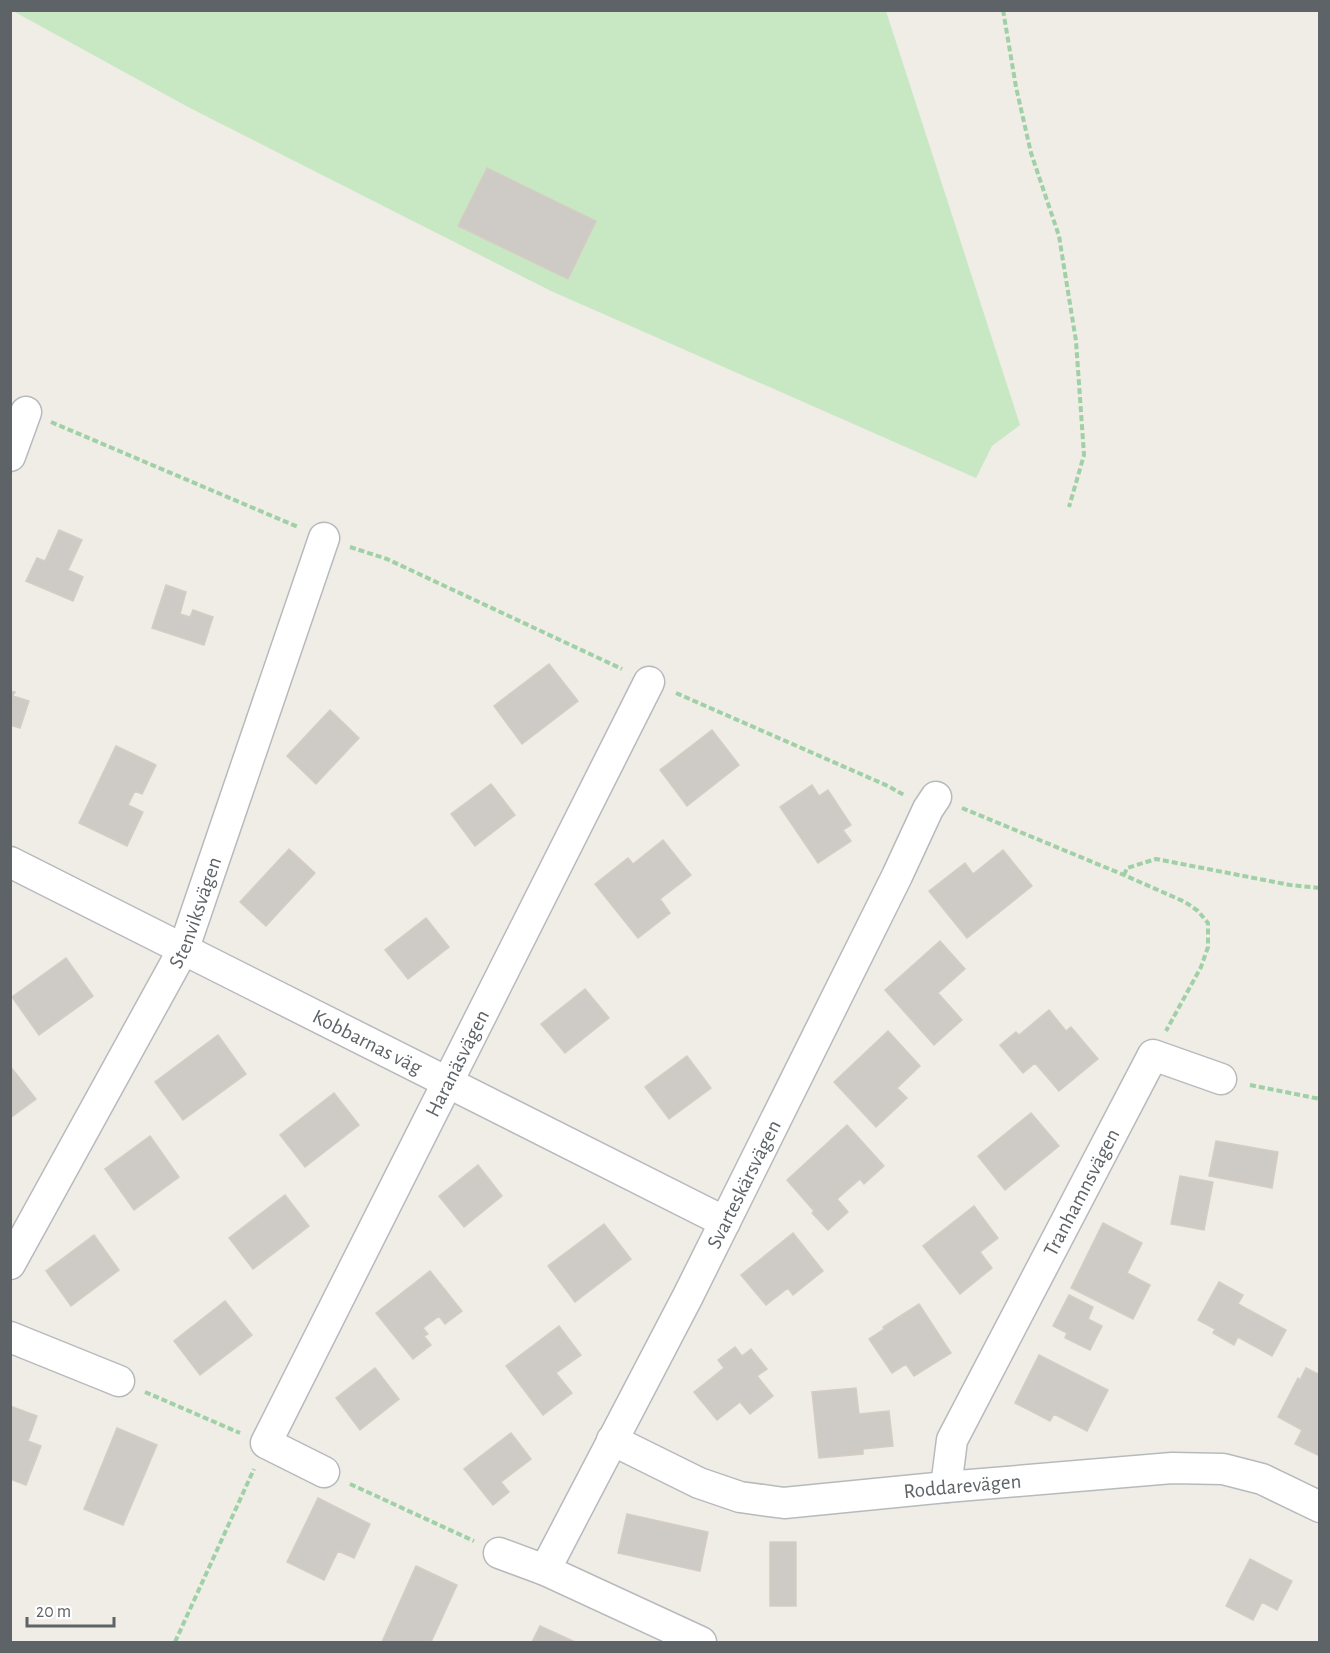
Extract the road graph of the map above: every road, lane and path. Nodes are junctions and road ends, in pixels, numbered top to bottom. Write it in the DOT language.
graph roads {
  1 [pos="1003,10"];
  2 [pos="26,412"];
  3 [pos="10,456"];
  4 [pos="1069,507"];
  5 [pos="324,538"];
  6 [pos="649,682"];
  7 [pos="932,803"];
  8 [pos="10,862"];
  9 [pos="1124,874"];
  10 [pos="1320,888"];
  11 [pos="184,948"];
  12 [pos="1153,1055"];
  13 [pos="1221,1079"];
  14 [pos="448,1084"];
  15 [pos="1320,1099"];
  16 [pos="724,1222"];
  17 [pos="10,1264"];
  18 [pos="10,1337"];
  19 [pos="119,1381"];
  20 [pos="612,1440"];
  21 [pos="266,1443"];
  22 [pos="324,1472"];
  23 [pos="946,1487"];
  24 [pos="1320,1508"];
  25 [pos="499,1552"];
  26 [pos="544,1570"];
  27 [pos="175,1642"];
  28 [pos="701,1642"];
  1 -- 4 [label="path"];
  2 -- 3 [label="street"];
  2 -- 5 [label="path"];
  5 -- 6 [label="path"];
  5 -- 11 [label="street, Stenviksvägen"];
  6 -- 7 [label="path"];
  6 -- 14 [label="street, Haranäsvägen"];
  7 -- 9 [label="path"];
  7 -- 16 [label="street, Svarteskärsvägen"];
  8 -- 11 [label="street, Kobbarnas väg"];
  9 -- 10 [label="path"];
  9 -- 12 [label="path"];
  11 -- 14 [label="street, Kobbarnas väg"];
  11 -- 17 [label="street, Stenviksvägen"];
  12 -- 13 [label="street"];
  12 -- 23 [label="street, Tranhamnsvägen"];
  13 -- 15 [label="path"];
  14 -- 16 [label="street, Kobbarnas väg"];
  14 -- 21 [label="street, Haranäsvägen"];
  16 -- 20 [label="street, Svarteskärsvägen"];
  18 -- 19 [label="street"];
  19 -- 21 [label="path"];
  20 -- 23 [label="street, Roddarevägen"];
  20 -- 26 [label="street, Svarteskärsvägen"];
  21 -- 22 [label="street"];
  21 -- 27 [label="path"];
  22 -- 25 [label="path"];
  23 -- 24 [label="street, Roddarevägen"];
  25 -- 26 [label="street"];
  26 -- 28 [label="street"];
}
